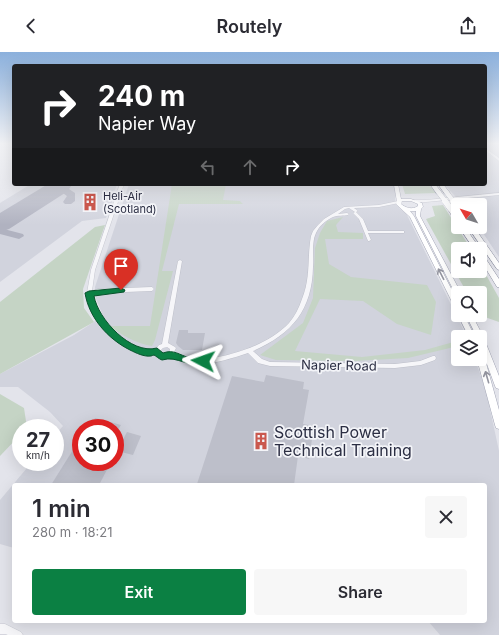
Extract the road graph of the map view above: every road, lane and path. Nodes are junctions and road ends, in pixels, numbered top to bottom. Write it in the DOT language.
graph roads {
  1 [pos="121,186"];
  2 [pos="397,186"];
  3 [pos="434,186"];
  4 [pos="442,186"];
  5 [pos="398,191"];
  6 [pos="499,194"];
  7 [pos="499,197"];
  8 [pos="451,198"];
  9 [pos="413,200"];
  10 [pos="399,202"];
  11 [pos="379,206"];
  12 [pos="350,207"];
  13 [pos="365,207"];
  14 [pos="404,208"];
  15 [pos="420,208"];
  16 [pos="342,210"];
  17 [pos="451,210"];
  18 [pos="355,212"];
  19 [pos="349,214"];
  20 [pos="328,218"];
  21 [pos="360,219"];
  22 [pos="366,232"];
  23 [pos="403,232"];
  24 [pos="476,234"];
  25 [pos="369,240"];
  26 [pos="180,261"];
  27 [pos="487,265"];
  28 [pos="499,268"];
  29 [pos="499,285"];
  30 [pos="454,286"];
  31 [pos="152,289"];
  32 [pos="89,293"];
  33 [pos="451,294"];
  34 [pos="472,322"];
  35 [pos="165,345"];
  36 [pos="249,350"];
  37 [pos="157,351"];
  38 [pos="171,354"];
  39 [pos="433,358"];
  40 [pos="483,366"];
  41 [pos="499,386"];
  42 [pos="499,425"];
  43 [pos="0,629"];
  44 [pos="18,635"];
  1 -- 32 [label="street"];
  2 -- 5 [label="main road"];
  3 -- 17 [label="highway, bridge"];
  4 -- 8 [label="highway, bridge"];
  5 -- 9 [label="main road"];
  5 -- 10 [label="main road"];
  6 -- 9 [label="street"];
  7 -- 15 [label="street"];
  9 -- 10 [label="main road"];
  9 -- 15 [label="main road"];
  10 -- 11 [label="street"];
  10 -- 14 [label="main road"];
  11 -- 13 [label="street"];
  11 -- 14 [label="street"];
  12 -- 13 [label="street"];
  12 -- 16 [label="street"];
  12 -- 18 [label="street"];
  13 -- 18 [label="street"];
  14 -- 15 [label="main road"];
  33 -- 14 [label="main road, one-way"];
  15 -- 30 [label="main road"];
  16 -- 19 [label="street"];
  16 -- 20 [label="street"];
  18 -- 19 [label="street"];
  18 -- 21 [label="street"];
  19 -- 20 [label="street"];
  19 -- 21 [label="street"];
  20 -- 36 [label="street"];
  21 -- 22 [label="street"];
  22 -- 23 [label="street"];
  22 -- 25 [label="street"];
  24 -- 28 [label="highway"];
  26 -- 35 [label="street"];
  27 -- 29 [label="highway"];
  31 -- 32 [label="street"];
  32 -- 37 [label="street"];
  34 -- 41 [label="main road"];
  35 -- 37 [label="street"];
  35 -- 38 [label="street"];
  36 -- 38 [label="street"];
  36 -- 39 [label="street, Napier Road"];
  37 -- 38 [label="street"];
  42 -- 40 [label="main road, one-way"];
  43 -- 44 [label="street"];
}
